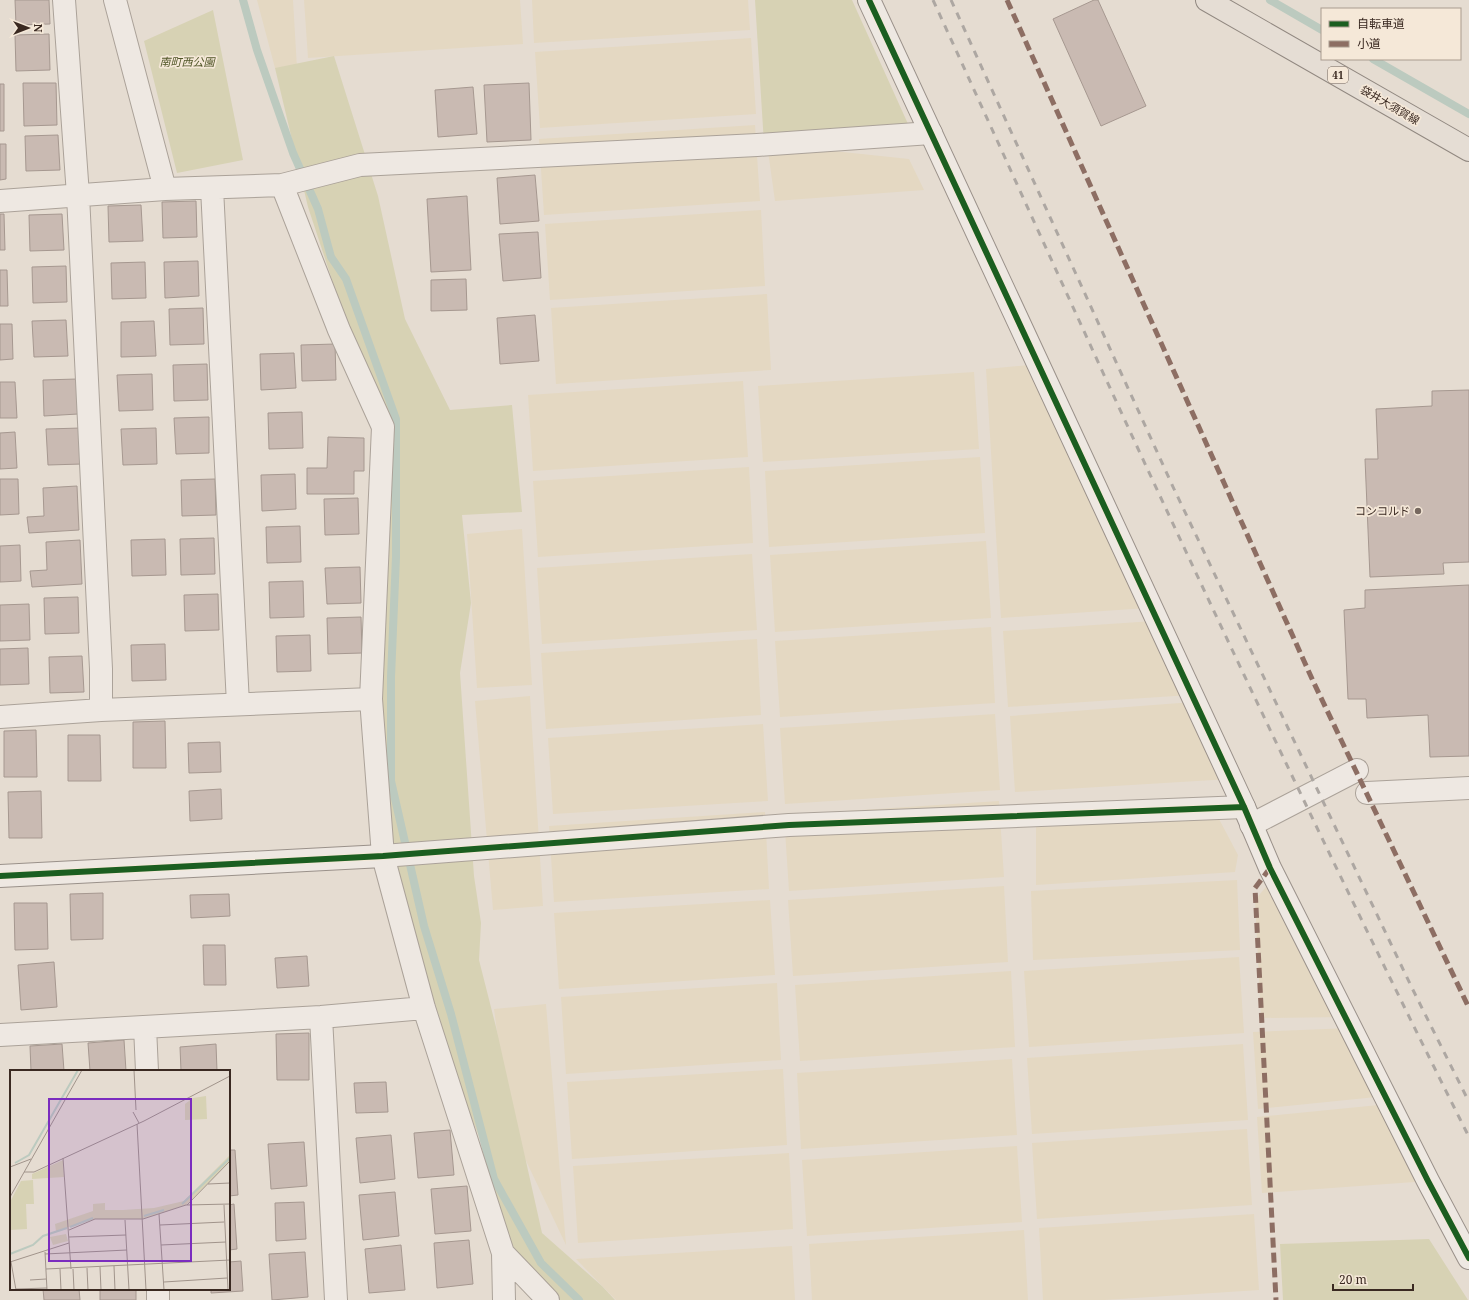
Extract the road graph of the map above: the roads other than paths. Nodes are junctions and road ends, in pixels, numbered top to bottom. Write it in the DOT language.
graph roads {
  1 [pos="64,0"];
  2 [pos="115,0"];
  3 [pos="869,0"];
  4 [pos="1207,0"];
  5 [pos="931,133"];
  6 [pos="1469,150"];
  7 [pos="282,185"];
  8 [pos="212,188"];
  9 [pos="164,189"];
  10 [pos="78,195"];
  11 [pos="0,201"];
  12 [pos="371,699"];
  13 [pos="238,704"];
  14 [pos="101,710"];
  15 [pos="0,717"];
  16 [pos="1356,770"];
  17 [pos="1469,788"];
  18 [pos="1367,793"];
  19 [pos="1248,816"];
  20 [pos="383,856"];
  21 [pos="0,876"];
  22 [pos="424,1008"];
  23 [pos="321,1017"];
  24 [pos="145,1027"];
  25 [pos="0,1035"];
  26 [pos="147,1070"];
  27 [pos="503,1253"];
  28 [pos="1469,1258"];
  29 [pos="336,1300"];
  30 [pos="504,1300"];
  31 [pos="548,1300"];
  1 -- 10 [label="street"];
  2 -- 9 [label="street"];
  3 -- 5 [label="street"];
  4 -- 6 [label="main road, 袋井大須賀線 / 41"];
  5 -- 7 [label="street"];
  5 -- 19 [label="street"];
  7 -- 8 [label="street"];
  7 -- 12 [label="street"];
  8 -- 9 [label="street"];
  8 -- 13 [label="street"];
  9 -- 10 [label="street"];
  10 -- 11 [label="street"];
  10 -- 14 [label="street"];
  12 -- 13 [label="street"];
  12 -- 20 [label="street"];
  13 -- 14 [label="street"];
  14 -- 15 [label="street"];
  16 -- 19 [label="street"];
  17 -- 18 [label="street"];
  19 -- 20 [label="street"];
  19 -- 28 [label="street"];
  20 -- 21 [label="street"];
  20 -- 22 [label="street"];
  22 -- 23 [label="street"];
  22 -- 27 [label="street"];
  23 -- 24 [label="street"];
  23 -- 29 [label="street"];
  24 -- 25 [label="street"];
  24 -- 26 [label="street"];
  27 -- 30 [label="street"];
  27 -- 31 [label="street"];
}
